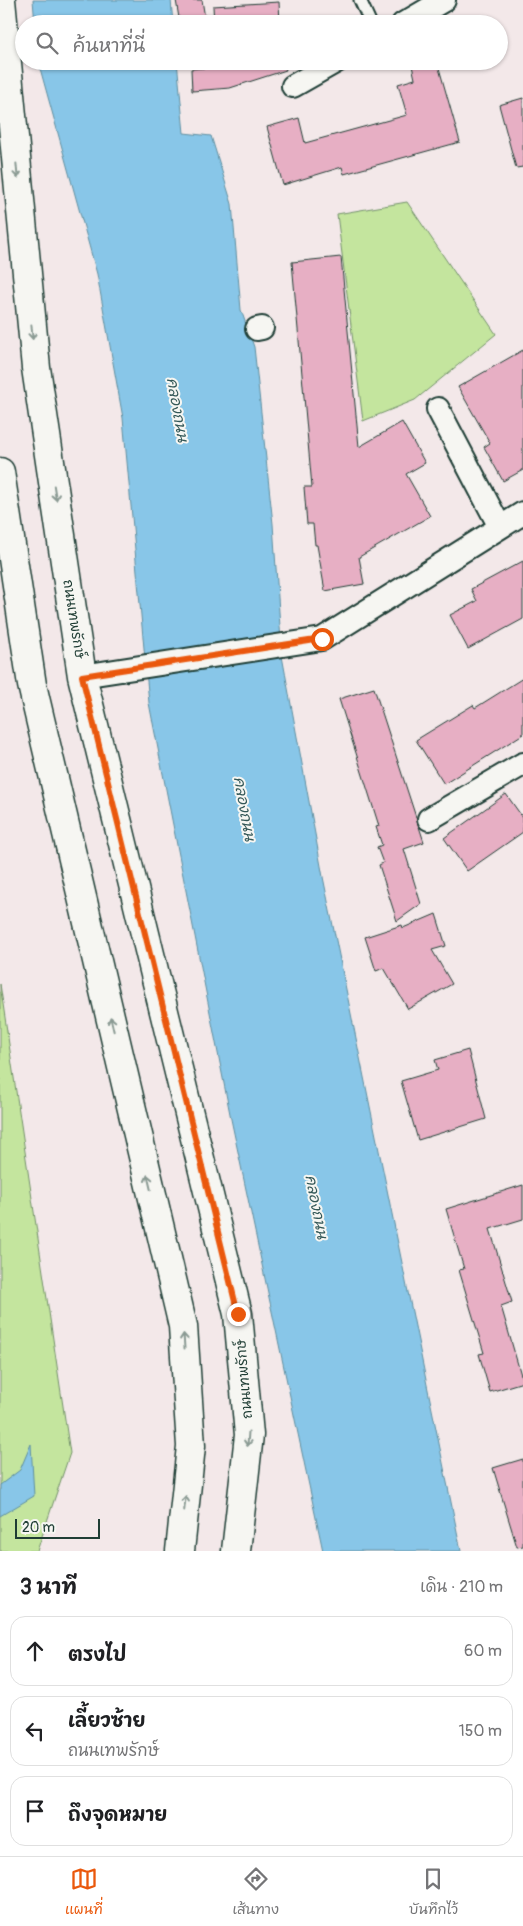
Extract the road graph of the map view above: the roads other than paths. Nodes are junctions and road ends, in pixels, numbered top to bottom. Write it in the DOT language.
graph roads {
  1 [pos="1,0"];
  2 [pos="360,0"];
  3 [pos="444,0"];
  4 [pos="367,15"];
  5 [pos="418,15"];
  6 [pos="321,70"];
  7 [pos="293,86"];
  8 [pos="438,409"];
  9 [pos="0,472"];
  10 [pos="523,513"];
  11 [pos="500,527"];
  12 [pos="82,676"];
  13 [pos="523,764"];
  14 [pos="429,818"];
  15 [pos="180,1551"];
  16 [pos="236,1551"];
  1 -- 12 [label="main road, ถนนเทพรักษ์, one-way"];
  2 -- 4 [label="lane"];
  3 -- 5 [label="street"];
  6 -- 7 [label="street"];
  8 -- 11 [label="street"];
  15 -- 9 [label="main road, one-way"];
  10 -- 11 [label="street"];
  11 -- 12 [label="street"];
  12 -- 16 [label="main road, ถนนเทพรักษ์, one-way"];
  13 -- 14 [label="street"];
}
